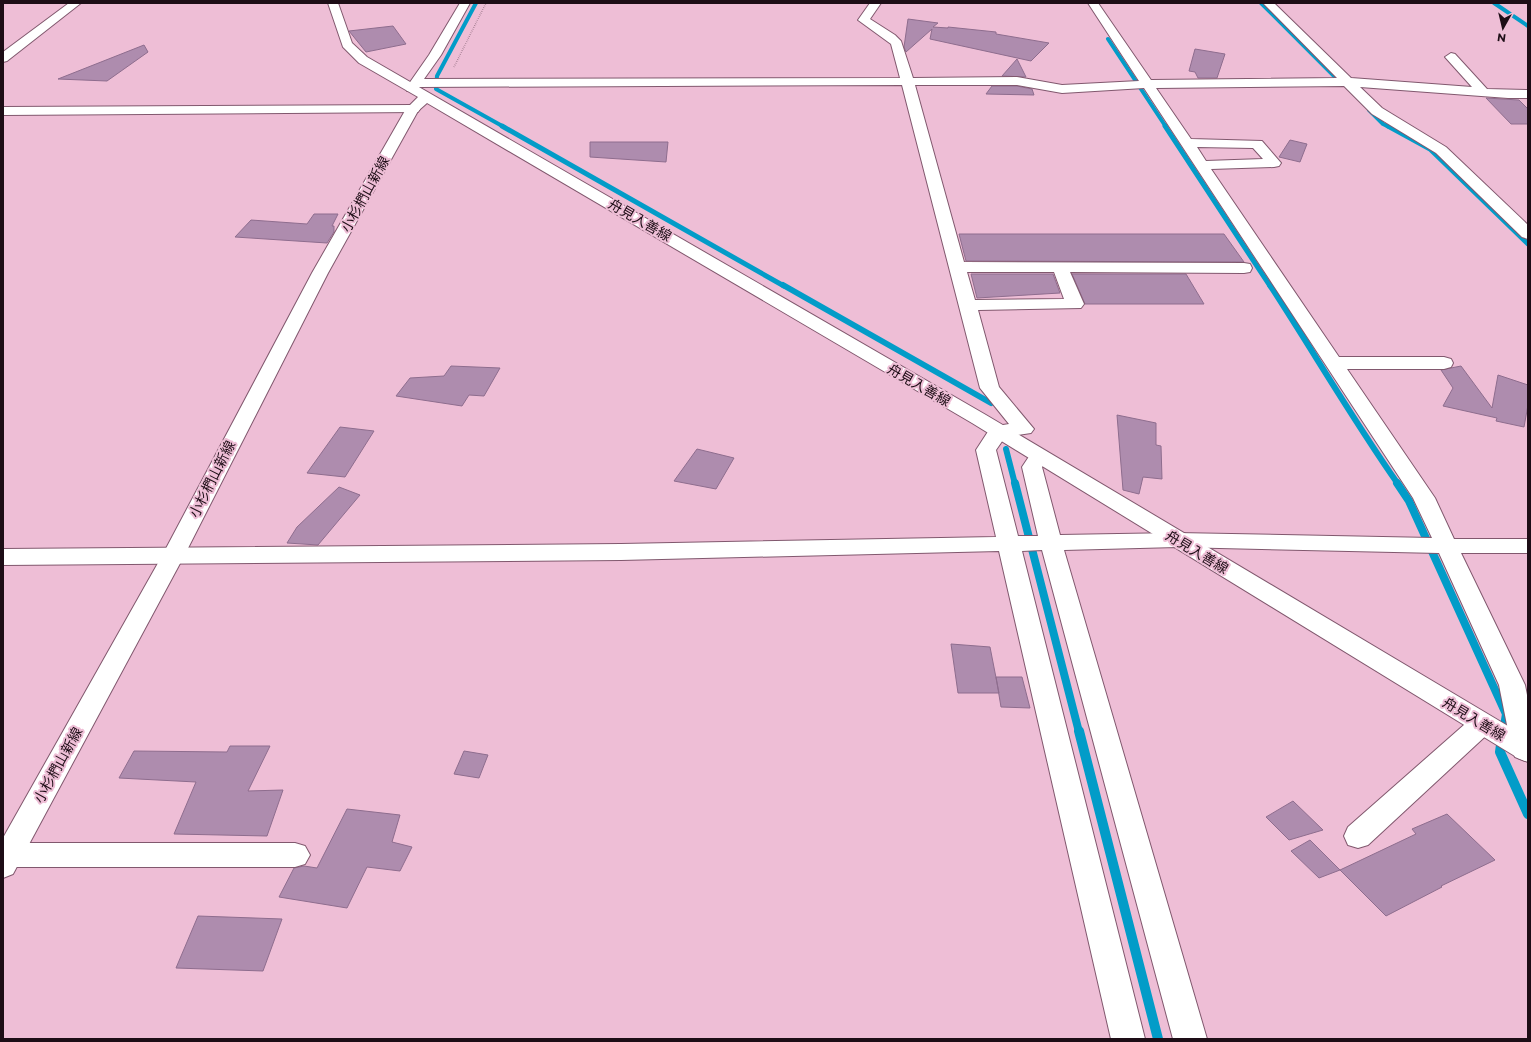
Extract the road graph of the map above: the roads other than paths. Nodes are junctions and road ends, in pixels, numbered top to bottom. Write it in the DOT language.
graph roads {
  1 [pos="76,3"];
  2 [pos="333,3"];
  3 [pos="465,3"];
  4 [pos="876,3"];
  5 [pos="1093,3"];
  6 [pos="1268,3"];
  7 [pos="1451,57"];
  8 [pos="3,58"];
  9 [pos="907,81"];
  10 [pos="1348,82"];
  11 [pos="1148,84"];
  12 [pos="1484,92"];
  13 [pos="417,94"];
  14 [pos="1528,94"];
  15 [pos="3,111"];
  16 [pos="1186,142"];
  17 [pos="1201,165"];
  18 [pos="1528,234"];
  19 [pos="957,267"];
  20 [pos="1060,267"];
  21 [pos="1244,268"];
  22 [pos="968,305"];
  23 [pos="1334,363"];
  24 [pos="1444,363"];
  25 [pos="998,431"];
  26 [pos="1040,456"];
  27 [pos="1177,540"];
  28 [pos="1013,543"];
  29 [pos="1046,543"];
  30 [pos="1446,546"];
  31 [pos="1528,546"];
  32 [pos="173,556"];
  33 [pos="3,557"];
  34 [pos="1482,724"];
  35 [pos="1527,750"];
  36 [pos="1358,836"];
  37 [pos="295,854"];
  38 [pos="6,860"];
  39 [pos="1128,1039"];
  40 [pos="1190,1039"];
  1 -- 8 [label="street"];
  2 -- 13 [label="street, 舟見入善線"];
  3 -- 13 [label="street, 小杉椚山新線"];
  4 -- 9 [label="street"];
  5 -- 11 [label="street"];
  6 -- 10 [label="street"];
  7 -- 12 [label="street"];
  9 -- 11 [label="street"];
  9 -- 13 [label="street"];
  9 -- 19 [label="street"];
  10 -- 11 [label="street"];
  10 -- 12 [label="street"];
  10 -- 18 [label="street"];
  11 -- 16 [label="street"];
  12 -- 14 [label="street"];
  13 -- 15 [label="street"];
  13 -- 25 [label="street, 舟見入善線"];
  13 -- 32 [label="street, 小杉椚山新線"];
  16 -- 17 [label="street"];
  16 -- 17 [label="street"];
  17 -- 23 [label="street"];
  19 -- 20 [label="street"];
  19 -- 22 [label="street"];
  20 -- 21 [label="street"];
  20 -- 22 [label="street"];
  22 -- 25 [label="street"];
  23 -- 24 [label="street"];
  23 -- 30 [label="street"];
  25 -- 26 [label="street, 舟見入善線"];
  25 -- 28 [label="street"];
  26 -- 27 [label="street, 舟見入善線"];
  26 -- 29 [label="street"];
  27 -- 29 [label="street"];
  27 -- 30 [label="street"];
  27 -- 34 [label="street, 舟見入善線"];
  28 -- 29 [label="street"];
  28 -- 32 [label="street"];
  28 -- 39 [label="street"];
  29 -- 40 [label="street"];
  30 -- 31 [label="street"];
  30 -- 35 [label="street"];
  32 -- 33 [label="street"];
  32 -- 38 [label="street, 小杉椚山新線"];
  34 -- 35 [label="street, 舟見入善線"];
  34 -- 36 [label="street"];
  37 -- 38 [label="street"];
}
